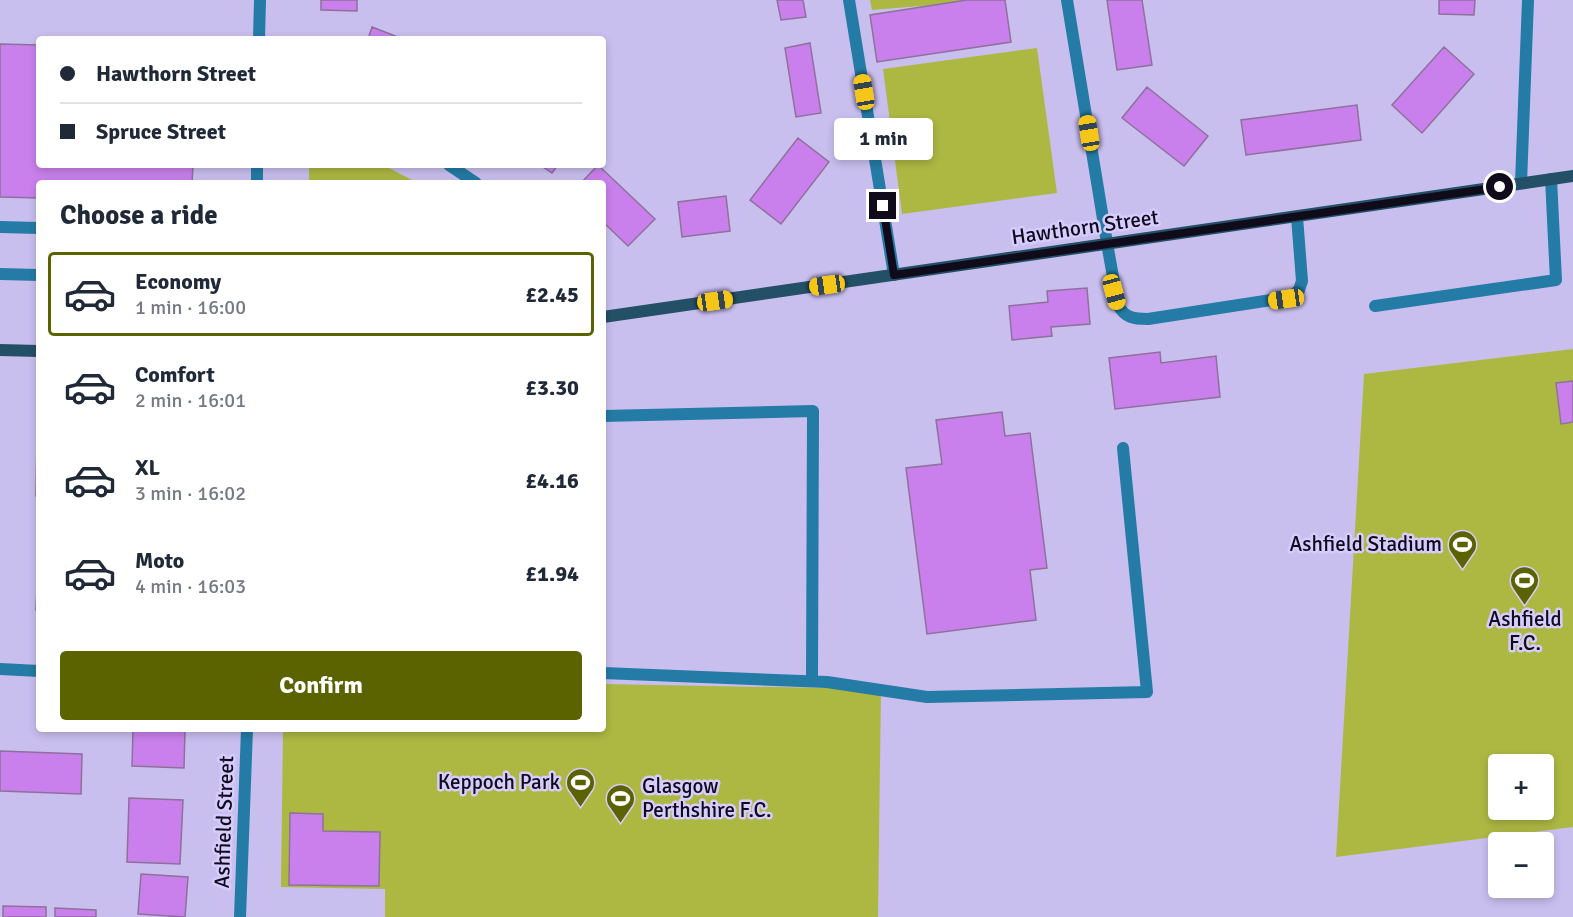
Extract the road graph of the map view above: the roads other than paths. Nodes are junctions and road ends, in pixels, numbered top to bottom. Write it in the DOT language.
graph roads {
  1 [pos="260,0"];
  2 [pos="849,0"];
  3 [pos="1067,0"];
  4 [pos="1528,0"];
  5 [pos="259,36"];
  6 [pos="454,168"];
  7 [pos="1573,176"];
  8 [pos="1551,179"];
  9 [pos="472,180"];
  10 [pos="1521,183"];
  11 [pos="1297,217"];
  12 [pos="0,227"];
  13 [pos="36,228"];
  14 [pos="1107,243"];
  15 [pos="0,274"];
  16 [pos="36,275"];
  17 [pos="894,275"];
  18 [pos="1375,306"];
  19 [pos="606,317"];
  20 [pos="0,350"];
  21 [pos="36,351"];
  22 [pos="606,416"];
  23 [pos="1123,448"];
  24 [pos="0,669"];
  25 [pos="36,671"];
  26 [pos="606,673"];
  27 [pos="812,681"];
  28 [pos="246,732"];
  29 [pos="240,917"];
  1 -- 5 [label="street"];
  2 -- 17 [label="street"];
  3 -- 14 [label="street"];
  4 -- 10 [label="street"];
  6 -- 9 [label="street"];
  7 -- 8 [label="main road, Hawthorn Street"];
  8 -- 10 [label="main road, Hawthorn Street"];
  8 -- 18 [label="street"];
  10 -- 11 [label="main road, Hawthorn Street"];
  11 -- 14 [label="main road, Hawthorn Street"];
  11 -- 14 [label="street"];
  12 -- 13 [label="street"];
  14 -- 17 [label="main road, Hawthorn Street"];
  15 -- 16 [label="street"];
  17 -- 19 [label="main road, Hawthorn Street"];
  20 -- 21 [label="main road"];
  22 -- 27 [label="street"];
  23 -- 27 [label="street"];
  24 -- 25 [label="street"];
  26 -- 27 [label="street"];
  28 -- 29 [label="street, Ashfield Street"];
}
